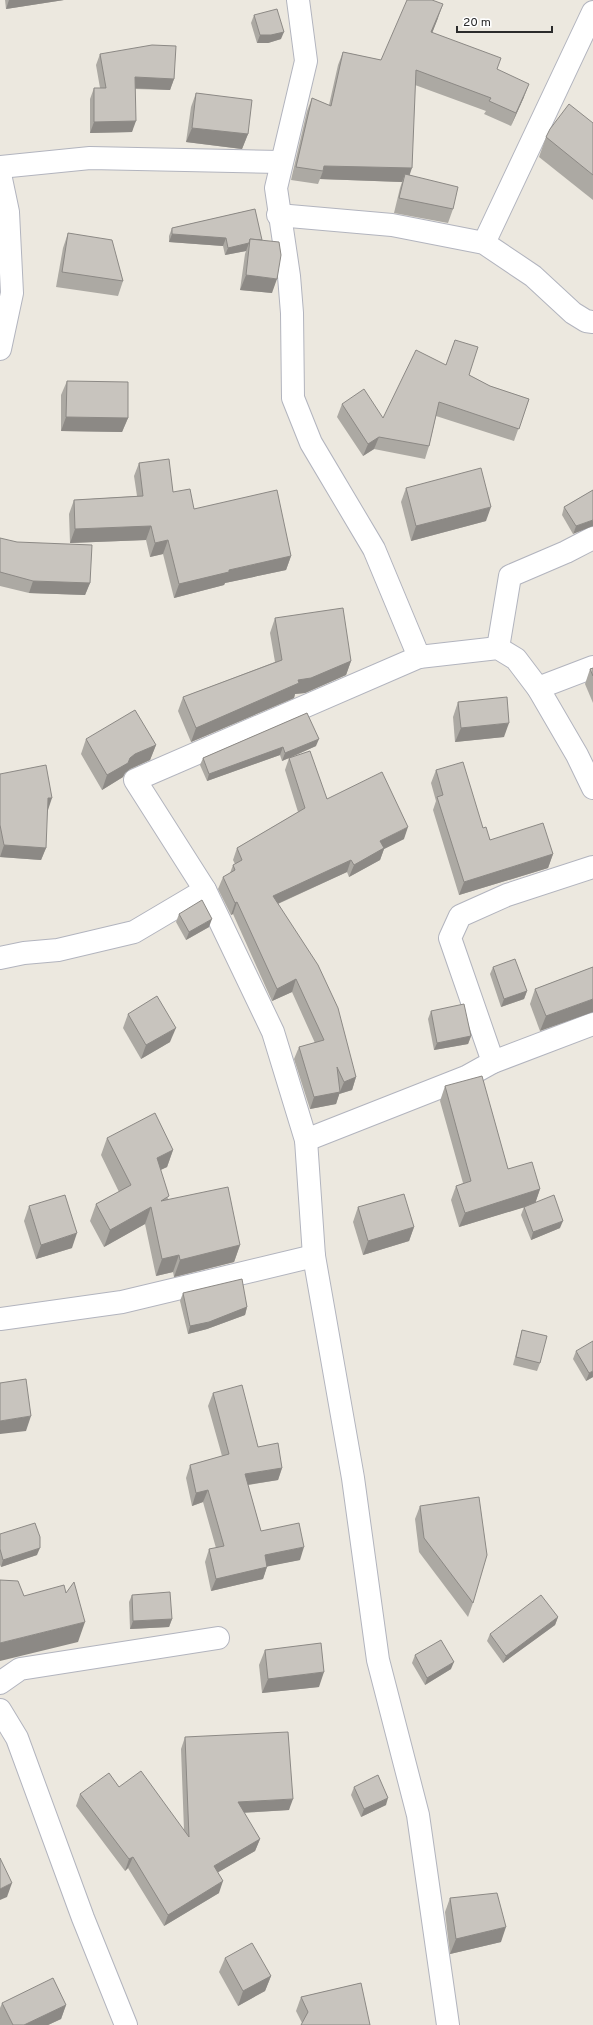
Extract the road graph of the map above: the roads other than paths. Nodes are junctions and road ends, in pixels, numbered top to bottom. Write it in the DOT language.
graph roads {
  1 [pos="298,0"];
  2 [pos="593,12"];
  3 [pos="281,162"];
  4 [pos="0,167"];
  5 [pos="0,174"];
  6 [pos="278,215"];
  7 [pos="484,244"];
  8 [pos="593,322"];
  9 [pos="0,349"];
  10 [pos="593,538"];
  11 [pos="498,648"];
  12 [pos="420,657"];
  13 [pos="593,667"];
  14 [pos="538,688"];
  15 [pos="593,788"];
  16 [pos="593,867"];
  17 [pos="205,890"];
  18 [pos="0,958"];
  19 [pos="593,1024"];
  20 [pos="493,1062"];
  21 [pos="306,1140"];
  22 [pos="314,1256"];
  23 [pos="0,1319"];
  24 [pos="218,1638"];
  25 [pos="0,1683"];
  26 [pos="0,1710"];
  27 [pos="126,2025"];
  28 [pos="448,2025"];
  1 -- 3 [label="street"];
  2 -- 7 [label="street"];
  3 -- 4 [label="street"];
  3 -- 6 [label="street"];
  5 -- 9 [label="street"];
  6 -- 7 [label="street"];
  6 -- 12 [label="street"];
  7 -- 8 [label="street"];
  10 -- 11 [label="street"];
  11 -- 12 [label="street"];
  11 -- 14 [label="street"];
  12 -- 17 [label="street"];
  13 -- 14 [label="street"];
  14 -- 15 [label="street"];
  16 -- 20 [label="street"];
  17 -- 18 [label="street"];
  17 -- 21 [label="street"];
  19 -- 20 [label="street"];
  20 -- 21 [label="street"];
  21 -- 22 [label="street"];
  22 -- 23 [label="street"];
  22 -- 28 [label="street"];
  24 -- 25 [label="street"];
  26 -- 27 [label="street"];
}
